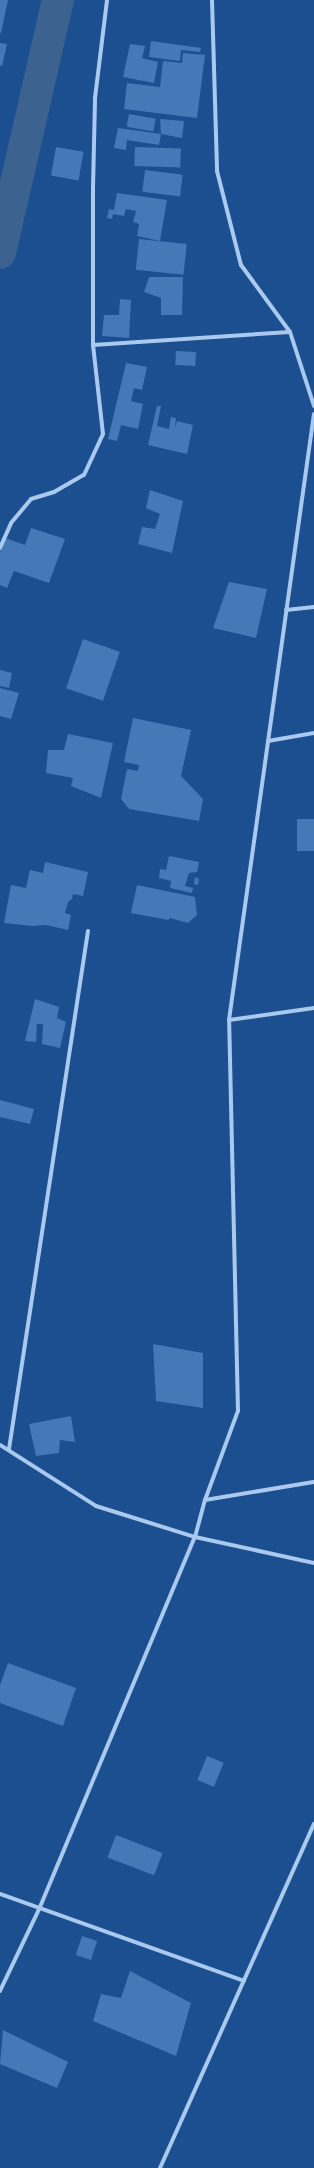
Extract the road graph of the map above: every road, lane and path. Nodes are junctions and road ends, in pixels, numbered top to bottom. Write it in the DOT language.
graph roads {
  1 [pos="107,0"];
  2 [pos="212,0"];
  3 [pos="290,332"];
  4 [pos="93,345"];
  5 [pos="314,406"];
  6 [pos="314,414"];
  7 [pos="0,548"];
  8 [pos="314,607"];
  9 [pos="286,610"];
  10 [pos="314,733"];
  11 [pos="268,741"];
  12 [pos="88,931"];
  13 [pos="314,1008"];
  14 [pos="229,1020"];
  15 [pos="0,1446"];
  16 [pos="9,1449"];
  17 [pos="314,1482"];
  18 [pos="205,1500"];
  19 [pos="195,1537"];
  20 [pos="314,1563"];
  21 [pos="314,1824"];
  22 [pos="0,1894"];
  23 [pos="40,1907"];
  24 [pos="244,1981"];
  25 [pos="0,1991"];
  26 [pos="160,2168"];
  1 -- 4 [label="street"];
  2 -- 3 [label="street"];
  3 -- 4 [label="street"];
  3 -- 5 [label="street"];
  4 -- 7 [label="street"];
  6 -- 9 [label="street"];
  8 -- 9 [label="street"];
  9 -- 11 [label="street"];
  10 -- 11 [label="street"];
  11 -- 14 [label="street"];
  12 -- 16 [label="street"];
  13 -- 14 [label="street"];
  14 -- 18 [label="street"];
  15 -- 16 [label="street"];
  16 -- 19 [label="street"];
  17 -- 18 [label="street"];
  18 -- 19 [label="street"];
  19 -- 20 [label="street"];
  19 -- 23 [label="street"];
  21 -- 24 [label="street"];
  22 -- 23 [label="street"];
  23 -- 24 [label="street"];
  23 -- 25 [label="street"];
  24 -- 26 [label="street"];
}
